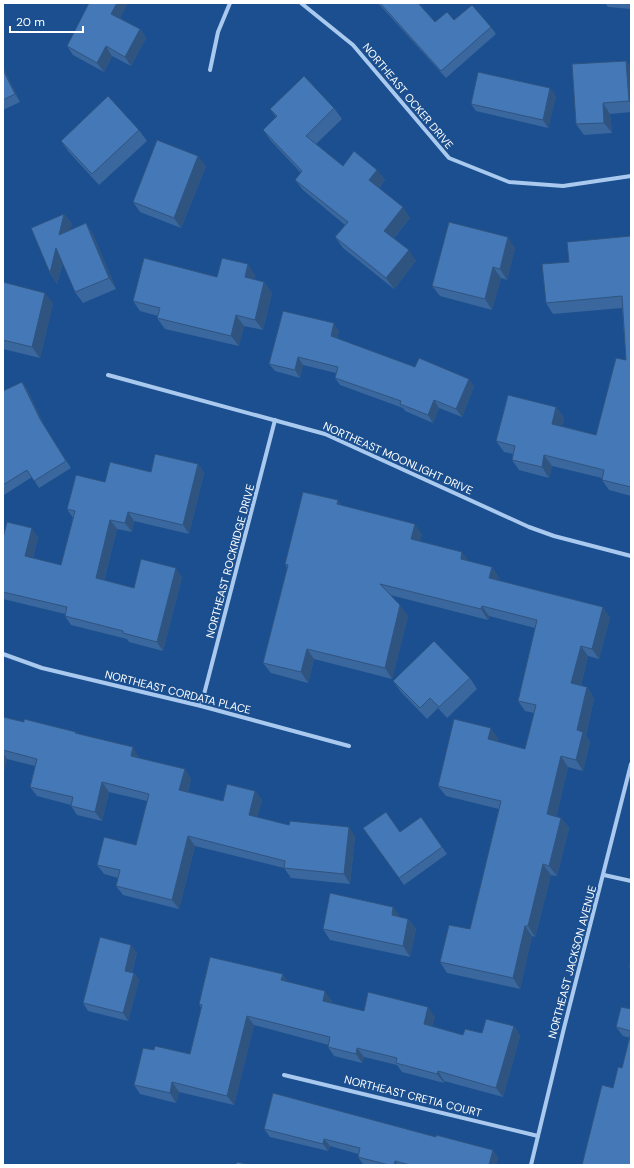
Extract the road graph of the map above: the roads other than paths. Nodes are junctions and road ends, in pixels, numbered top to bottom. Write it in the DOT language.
graph roads {
  1 [pos="230,3"];
  2 [pos="301,3"];
  3 [pos="210,70"];
  4 [pos="631,176"];
  5 [pos="108,375"];
  6 [pos="275,420"];
  7 [pos="631,556"];
  8 [pos="3,654"];
  9 [pos="201,706"];
  10 [pos="349,746"];
  11 [pos="631,764"];
  12 [pos="604,875"];
  13 [pos="631,881"];
  14 [pos="284,1075"];
  15 [pos="538,1136"];
  16 [pos="531,1165"];
  1 -- 3 [label="street"];
  2 -- 4 [label="street, NORTHEAST OCKER DRIVE"];
  5 -- 6 [label="street, NORTHEAST MOONLIGHT DRIVE"];
  6 -- 7 [label="street, NORTHEAST MOONLIGHT DRIVE"];
  6 -- 9 [label="street, NORTHEAST ROCKRIDGE DRIVE"];
  8 -- 9 [label="street, NORTHEAST CORDATA PLACE"];
  9 -- 10 [label="street, NORTHEAST CORDATA PLACE"];
  11 -- 12 [label="street, NORTHEAST JACKSON AVENUE"];
  12 -- 13 [label="street"];
  12 -- 15 [label="street, NORTHEAST JACKSON AVENUE"];
  14 -- 15 [label="street, NORTHEAST CRETIA COURT"];
  15 -- 16 [label="street, NORTHEAST JACKSON AVENUE"];
}
